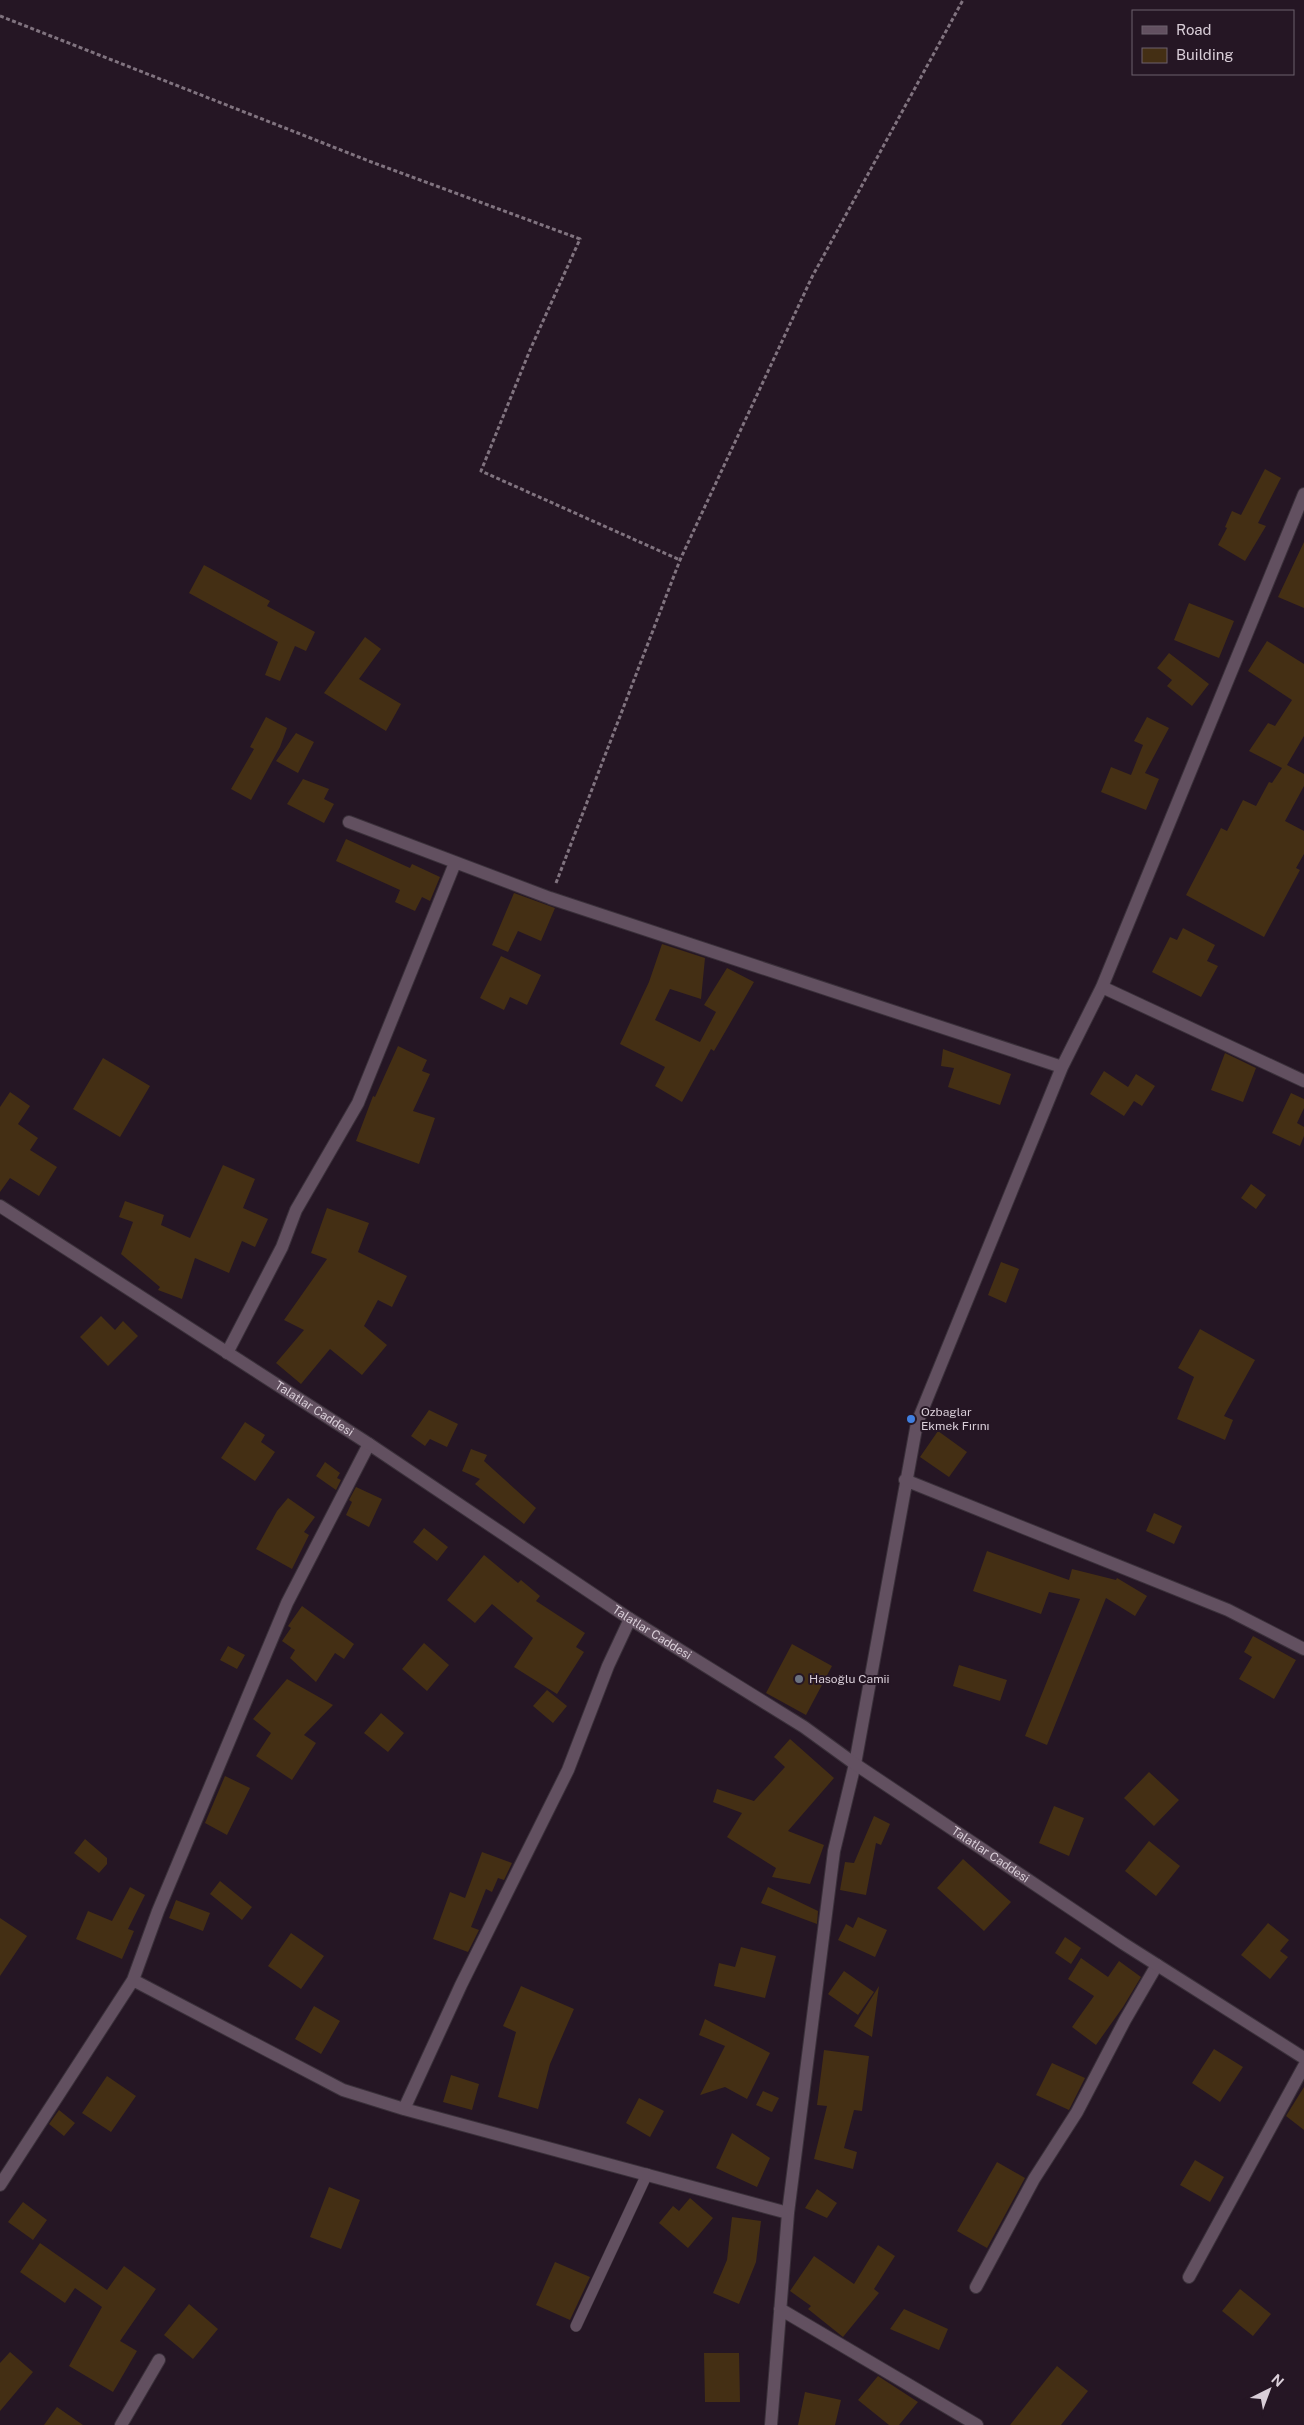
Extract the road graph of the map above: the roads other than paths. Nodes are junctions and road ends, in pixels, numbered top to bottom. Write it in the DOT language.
graph roads {
  1 [pos="1304,494"];
  2 [pos="1298,527"];
  3 [pos="349,822"];
  4 [pos="454,863"];
  5 [pos="1102,987"];
  6 [pos="1062,1067"];
  7 [pos="1304,1081"];
  8 [pos="0,1206"];
  9 [pos="228,1352"];
  10 [pos="369,1444"];
  11 [pos="905,1480"];
  12 [pos="630,1619"];
  13 [pos="1304,1649"];
  14 [pos="855,1764"];
  15 [pos="1157,1965"];
  16 [pos="133,1980"];
  17 [pos="1304,2058"];
  18 [pos="1304,2066"];
  19 [pos="404,2109"];
  20 [pos="647,2174"];
  21 [pos="0,2185"];
  22 [pos="788,2213"];
  23 [pos="1189,2277"];
  24 [pos="976,2287"];
  25 [pos="780,2309"];
  26 [pos="576,2326"];
  27 [pos="159,2360"];
  28 [pos="121,2425"];
  29 [pos="772,2425"];
  30 [pos="977,2425"];
  1 -- 2 [label="street"];
  2 -- 5 [label="street"];
  3 -- 4 [label="street"];
  4 -- 6 [label="street"];
  4 -- 9 [label="street"];
  5 -- 6 [label="street"];
  5 -- 7 [label="street"];
  6 -- 11 [label="street"];
  8 -- 9 [label="street, Talatlar Caddesi"];
  9 -- 10 [label="street, Talatlar Caddesi"];
  10 -- 12 [label="street, Talatlar Caddesi"];
  10 -- 16 [label="street"];
  11 -- 13 [label="street"];
  11 -- 14 [label="street"];
  12 -- 14 [label="street, Talatlar Caddesi"];
  12 -- 19 [label="street"];
  14 -- 15 [label="street, Talatlar Caddesi"];
  14 -- 22 [label="street"];
  15 -- 17 [label="street, Talatlar Caddesi"];
  15 -- 24 [label="street"];
  16 -- 19 [label="street"];
  16 -- 21 [label="street"];
  18 -- 23 [label="street"];
  19 -- 20 [label="street"];
  20 -- 22 [label="street"];
  20 -- 26 [label="lane"];
  22 -- 25 [label="street"];
  25 -- 29 [label="street"];
  25 -- 30 [label="street"];
  27 -- 28 [label="street"];
}
